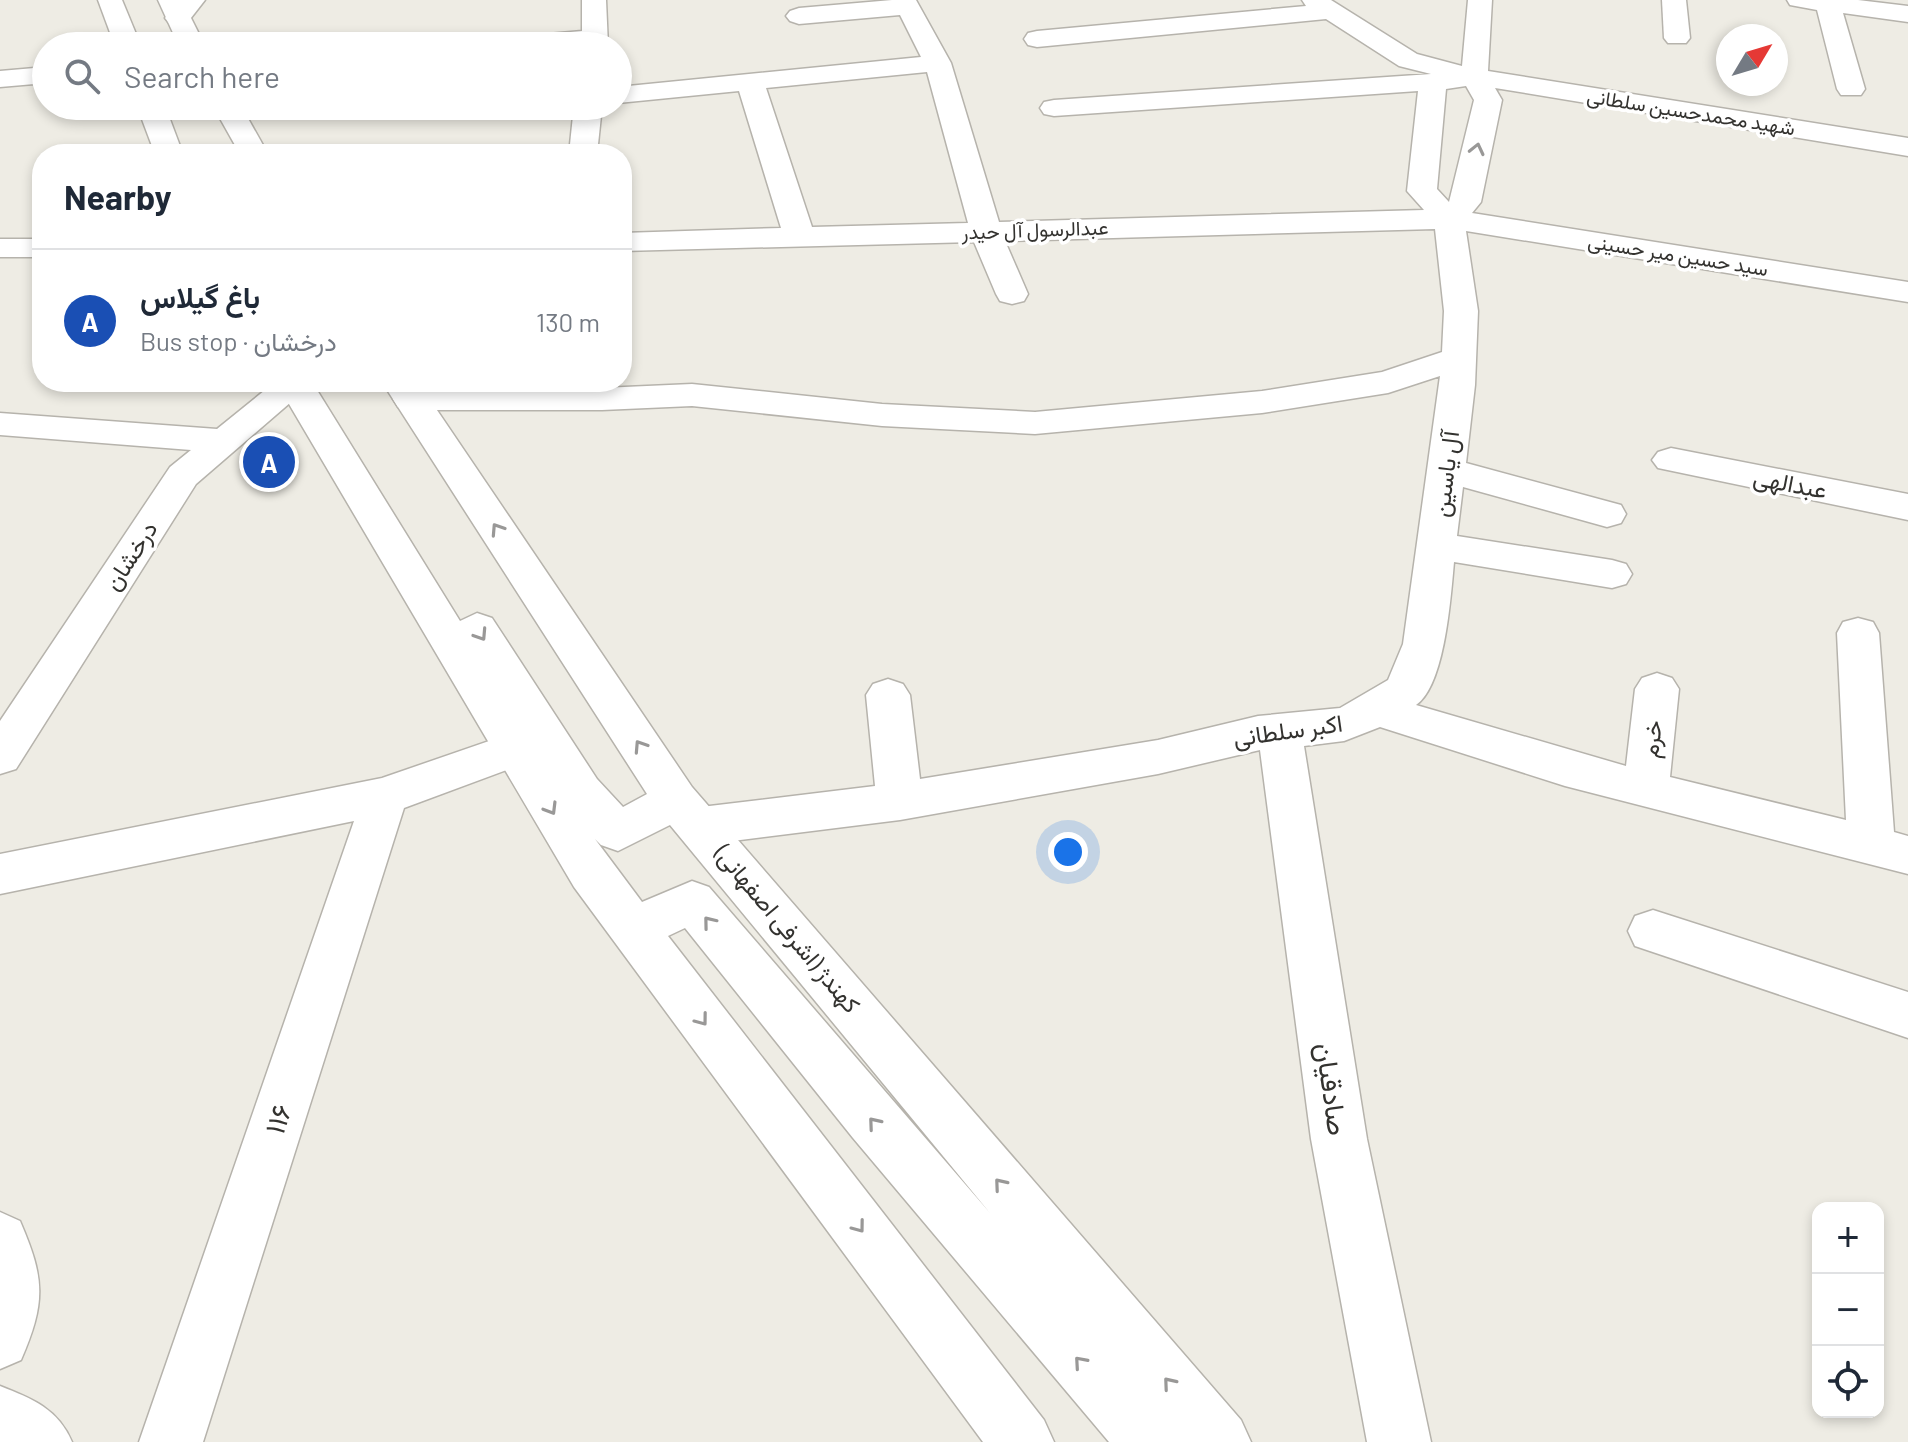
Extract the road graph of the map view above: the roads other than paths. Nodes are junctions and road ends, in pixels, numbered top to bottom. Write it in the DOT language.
graph roads {
  1 [pos="110,0"];
  2 [pos="594,0"];
  3 [pos="1480,0"];
  4 [pos="1674,0"];
  5 [pos="1799,0"];
  6 [pos="1169,2"];
  7 [pos="906,3"];
  8 [pos="1828,4"];
  9 [pos="181,6"];
  10 [pos="1322,6"];
  11 [pos="1126,8"];
  12 [pos="1891,8"];
  13 [pos="801,18"];
  14 [pos="123,32"];
  15 [pos="188,32"];
  16 [pos="596,32"];
  17 [pos="1677,38"];
  18 [pos="1037,39"];
  19 [pos="938,63"];
  20 [pos="32,76"];
  21 [pos="1474,77"];
  22 [pos="0,79"];
  23 [pos="750,82"];
  24 [pos="1433,82"];
  25 [pos="1851,89"];
  26 [pos="632,94"];
  27 [pos="1054,108"];
  28 [pos="156,120"];
  29 [pos="235,120"];
  30 [pos="587,120"];
  31 [pos="165,144"];
  32 [pos="248,144"];
  33 [pos="584,144"];
  34 [pos="1908,147"];
  35 [pos="1449,219"];
  36 [pos="986,232"];
  37 [pos="800,239"];
  38 [pos="632,242"];
  39 [pos="0,248"];
  40 [pos="32,248"];
  41 [pos="1908,292"];
  42 [pos="1012,294"];
  43 [pos="1459,358"];
  44 [pos="284,392"];
  45 [pos="300,392"];
  46 [pos="407,392"];
  47 [pos="430,392"];
  48 [pos="6,430"];
  49 [pos="225,441"];
  50 [pos="1671,460"];
  51 [pos="345,466"];
  52 [pos="1446,470"];
  53 [pos="1908,507"];
  54 [pos="1607,514"];
  55 [pos="1436,546"];
  56 [pos="1612,574"];
  57 [pos="1858,633"];
  58 [pos="1657,689"];
  59 [pos="888,695"];
  60 [pos="1376,709"];
  61 [pos="1280,733"];
  62 [pos="515,749"];
  63 [pos="0,757"];
  64 [pos="1646,789"];
  65 [pos="385,796"];
  66 [pos="900,802"];
  67 [pos="688,813"];
  68 [pos="1889,850"];
  69 [pos="0,874"];
  70 [pos="633,930"];
  71 [pos="1653,931"];
  72 [pos="1908,1015"];
  73 [pos="0,1241"];
  74 [pos="0,1339"];
  75 [pos="0,1417"];
  76 [pos="40,1442"];
  77 [pos="171,1442"];
  78 [pos="1022,1442"];
  79 [pos="1150,1442"];
  80 [pos="1219,1442"];
  81 [pos="1399,1442"];
  1 -- 14 [label="street"];
  2 -- 16 [label="street"];
  3 -- 21 [label="street"];
  4 -- 17 [label="street"];
  5 -- 8 [label="street"];
  6 -- 11 [label="street"];
  7 -- 13 [label="street"];
  7 -- 19 [label="street"];
  8 -- 12 [label="street"];
  8 -- 25 [label="street"];
  9 -- 15 [label="street"];
  10 -- 18 [label="street"];
  10 -- 21 [label="street"];
  19 -- 23 [label="street"];
  19 -- 36 [label="street"];
  20 -- 22 [label="street"];
  21 -- 24 [label="street"];
  21 -- 34 [label="street, شهید محمدحسین سلطانی"];
  35 -- 21 [label="street, one-way"];
  23 -- 26 [label="street"];
  23 -- 37 [label="street"];
  24 -- 27 [label="street"];
  24 -- 35 [label="street"];
  28 -- 31 [label="street"];
  29 -- 32 [label="street"];
  30 -- 33 [label="street"];
  35 -- 36 [label="street, عبدالرسول آل حیدر"];
  35 -- 41 [label="street, سید حسین میر حسینی"];
  35 -- 43 [label="street, آل یاسین"];
  36 -- 37 [label="street, عبدالرسول آل حیدر"];
  36 -- 42 [label="street"];
  37 -- 38 [label="street, عبدالرسول آل حیدر"];
  39 -- 40 [label="street"];
  43 -- 47 [label="street"];
  43 -- 52 [label="street, آل یاسین"];
  44 -- 49 [label="street, درخشان"];
  45 -- 51 [label="street"];
  67 -- 46 [label="street, کهندژ (اشرفی اصفهانی), one-way"];
  48 -- 49 [label="street"];
  49 -- 63 [label="street, درخشان"];
  50 -- 53 [label="street, عبدالهی"];
  51 -- 62 [label="street"];
  51 -- 67 [label="street, one-way"];
  52 -- 54 [label="street"];
  52 -- 55 [label="street, آل یاسین"];
  55 -- 56 [label="street"];
  55 -- 60 [label="street, آل یاسین"];
  57 -- 68 [label="street"];
  58 -- 64 [label="street, خرم"];
  59 -- 66 [label="street"];
  60 -- 61 [label="street, اکبر سلطانی"];
  60 -- 64 [label="street, اکبر سلطانی"];
  61 -- 66 [label="street, اکبر سلطانی"];
  61 -- 81 [label="street, صادقیان"];
  62 -- 65 [label="street"];
  62 -- 70 [label="street, one-way"];
  64 -- 68 [label="street, اکبر سلطانی"];
  65 -- 69 [label="street"];
  65 -- 77 [label="street, ۱۱۶"];
  66 -- 67 [label="street, اکبر سلطانی"];
  80 -- 67 [label="street, کهندژ (اشرفی اصفهانی), one-way"];
  70 -- 78 [label="street, one-way"];
  79 -- 70 [label="street, one-way"];
  71 -- 72 [label="street"];
  73 -- 74 [label="street"];
  75 -- 76 [label="street"];
}
